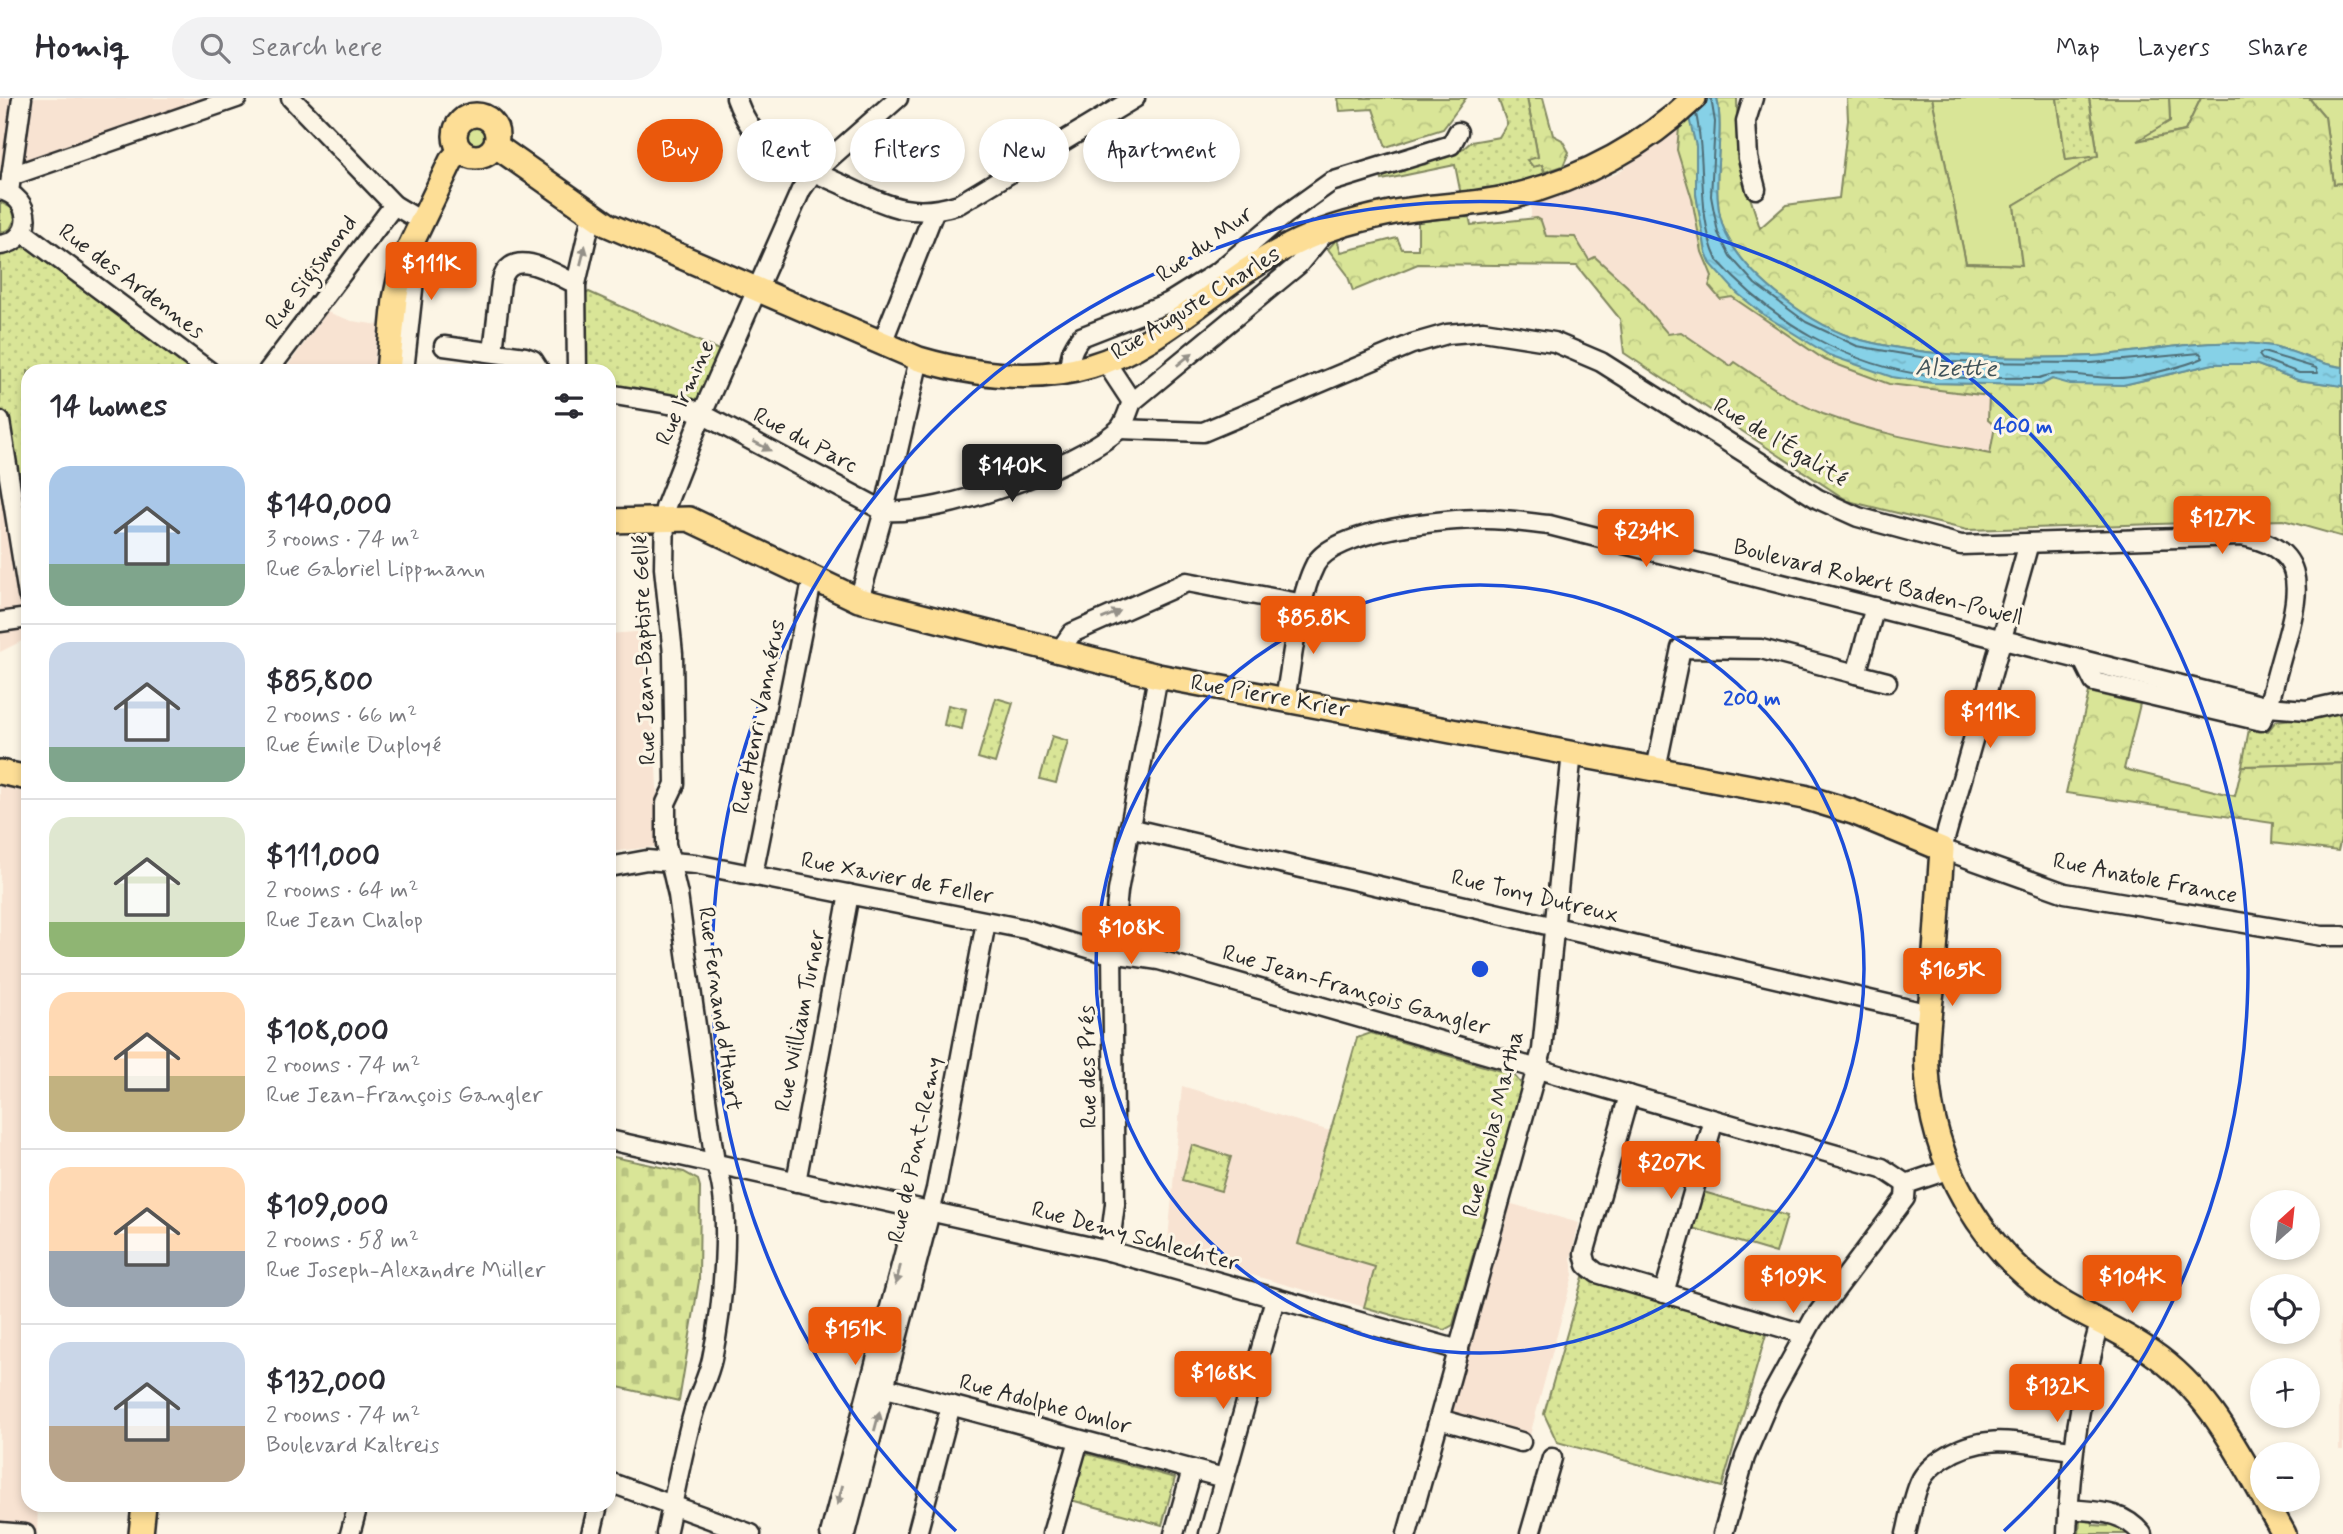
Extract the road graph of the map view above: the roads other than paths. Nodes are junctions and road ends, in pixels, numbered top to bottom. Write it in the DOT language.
graph roads {
  1 [pos="22,98"];
  2 [pos="237,98"];
  3 [pos="291,98"];
  4 [pos="736,98"];
  5 [pos="898,98"];
  6 [pos="1135,98"];
  7 [pos="1694,98"];
  8 [pos="1753,98"];
  9 [pos="475,106"];
  10 [pos="744,119"];
  11 [pos="1458,132"];
  12 [pos="495,146"];
  13 [pos="460,151"];
  14 [pos="836,153"];
  15 [pos="806,182"];
  16 [pos="831,182"];
  17 [pos="7,186"];
  18 [pos="1756,189"];
  19 [pos="394,205"];
  20 [pos="934,212"];
  21 [pos="592,215"];
  22 [pos="421,221"];
  23 [pos="1327,230"];
  24 [pos="23,232"];
  25 [pos="411,242"];
  26 [pos="0,245"];
  27 [pos="576,284"];
  28 [pos="758,289"];
  29 [pos="882,343"];
  30 [pos="444,346"];
  31 [pos="493,352"];
  32 [pos="919,359"];
  33 [pos="1105,361"];
  34 [pos="200,364"];
  35 [pos="273,364"];
  36 [pos="389,364"];
  37 [pos="405,364"];
  38 [pos="536,364"];
  39 [pos="578,364"];
  40 [pos="1071,371"];
  41 [pos="616,395"];
  42 [pos="1132,402"];
  43 [pos="702,414"];
  44 [pos="0,421"];
  45 [pos="1120,429"];
  46 [pos="884,511"];
  47 [pos="664,518"];
  48 [pos="616,521"];
  49 [pos="2029,543"];
  50 [pos="21,552"];
  51 [pos="815,579"];
  52 [pos="859,600"];
  53 [pos="1304,604"];
  54 [pos="1875,607"];
  55 [pos="21,619"];
  56 [pos="0,622"];
  57 [pos="2002,640"];
  58 [pos="1058,653"];
  59 [pos="1856,674"];
  60 [pos="1158,676"];
  61 [pos="1887,682"];
  62 [pos="1285,700"];
  63 [pos="2343,702"];
  64 [pos="2268,707"];
  65 [pos="1572,752"];
  66 [pos="1657,769"];
  67 [pos="0,772"];
  68 [pos="21,776"];
  69 [pos="1129,828"];
  70 [pos="1942,849"];
  71 [pos="672,861"];
  72 [pos="755,864"];
  73 [pos="616,866"];
  74 [pos="849,894"];
  75 [pos="986,922"];
  76 [pos="1554,927"];
  77 [pos="2343,936"];
  78 [pos="1112,951"];
  79 [pos="1930,1014"];
  80 [pos="1538,1069"];
  81 [pos="1629,1095"];
  82 [pos="1714,1120"];
  83 [pos="616,1142"];
  84 [pos="715,1163"];
  85 [pos="1950,1169"];
  86 [pos="796,1182"];
  87 [pos="1906,1184"];
  88 [pos="923,1211"];
  89 [pos="1108,1251"];
  90 [pos="1664,1293"];
  91 [pos="1275,1299"];
  92 [pos="2100,1323"];
  93 [pos="1804,1334"];
  94 [pos="1459,1350"];
  95 [pos="878,1386"];
  96 [pos="951,1405"];
  97 [pos="1439,1419"];
  98 [pos="1079,1440"];
  99 [pos="1521,1442"];
  100 [pos="2072,1450"];
  101 [pos="1552,1458"];
  102 [pos="1192,1470"];
  103 [pos="2250,1473"];
  104 [pos="1224,1478"];
  105 [pos="616,1485"];
  106 [pos="673,1506"];
  107 [pos="2068,1509"];
  108 [pos="143,1512"];
  109 [pos="356,1512"];
  110 [pos="596,1512"];
  111 [pos="2272,1512"];
  112 [pos="0,1532"];
  113 [pos="1535,1533"];
  114 [pos="25,1534"];
  115 [pos="141,1534"];
  116 [pos="350,1534"];
  117 [pos="591,1534"];
  118 [pos="666,1534"];
  119 [pos="751,1534"];
  120 [pos="830,1534"];
  121 [pos="846,1534"];
  122 [pos="917,1534"];
  123 [pos="1052,1534"];
  124 [pos="1174,1534"];
  125 [pos="1209,1534"];
  126 [pos="1407,1534"];
  127 [pos="1723,1534"];
  128 [pos="1906,1534"];
  129 [pos="2067,1534"];
  130 [pos="2142,1534"];
  131 [pos="2284,1534"];
  1 -- 17 [label="street"];
  2 -- 17 [label="street"];
  3 -- 19 [label="street"];
  4 -- 10 [label="street"];
  5 -- 14 [label="street, Rue Irmine"];
  6 -- 20 [label="street"];
  7 -- 23 [label="main road, Rue Auguste Charles"];
  8 -- 18 [label="street"];
  9 -- 12 [label="main road"];
  9 -- 13 [label="main road"];
  11 -- 40 [label="street, Rue du Mur"];
  12 -- 13 [label="main road"];
  12 -- 21 [label="main road, Rue Auguste Charles"];
  13 -- 22 [label="main road"];
  15 -- 28 [label="street, Rue Irmine"];
  16 -- 20 [label="street"];
  17 -- 24 [label="street"];
  19 -- 22 [label="street"];
  19 -- 35 [label="street, Rue Sigismond"];
  20 -- 29 [label="street"];
  27 -- 21 [label="street, one-way"];
  21 -- 28 [label="main road, Rue Auguste Charles"];
  22 -- 25 [label="main road"];
  23 -- 33 [label="main road, Rue Auguste Charles"];
  42 -- 23 [label="street, one-way"];
  24 -- 26 [label="street"];
  24 -- 34 [label="street, Rue des Ardennes"];
  25 -- 36 [label="main road"];
  25 -- 37 [label="street"];
  27 -- 31 [label="street"];
  27 -- 39 [label="street"];
  28 -- 29 [label="main road, Rue Auguste Charles"];
  28 -- 43 [label="street, Rue Irmine"];
  29 -- 32 [label="main road, Rue Auguste Charles"];
  30 -- 31 [label="street"];
  31 -- 38 [label="street"];
  32 -- 40 [label="main road, Rue Auguste Charles"];
  32 -- 46 [label="street"];
  33 -- 40 [label="main road, Rue Auguste Charles"];
  33 -- 42 [label="street"];
  41 -- 43 [label="street, Rue du Parc"];
  42 -- 45 [label="street"];
  43 -- 46 [label="street, Rue du Parc, one-way"];
  43 -- 47 [label="street, Rue Irmine"];
  44 -- 50 [label="street"];
  45 -- 46 [label="street"];
  45 -- 49 [label="street, Rue de l'Égalité"];
  46 -- 52 [label="street"];
  47 -- 48 [label="main road, Rue Pierre Krier"];
  47 -- 51 [label="main road, Rue Pierre Krier"];
  47 -- 71 [label="street, Rue Jean-Baptiste Gellé"];
  49 -- 57 [label="street"];
  49 -- 64 [label="street, Rue de l'Égalité"];
  51 -- 52 [label="main road, Rue Pierre Krier"];
  51 -- 72 [label="street, Rue Henri Vannérus"];
  52 -- 58 [label="main road, Rue Pierre Krier"];
  53 -- 54 [label="street, Boulevard Robert Baden-Powell"];
  58 -- 53 [label="street, one-way"];
  53 -- 62 [label="street, Boulevard Robert Baden-Powell"];
  54 -- 57 [label="street, Boulevard Robert Baden-Powell"];
  54 -- 59 [label="street"];
  55 -- 56 [label="street"];
  57 -- 64 [label="street, Boulevard Robert Baden-Powell"];
  57 -- 70 [label="street"];
  58 -- 60 [label="main road, Rue Pierre Krier"];
  59 -- 61 [label="street"];
  59 -- 66 [label="street"];
  60 -- 62 [label="main road, Rue Pierre Krier"];
  60 -- 69 [label="street, Rue des Prés"];
  62 -- 65 [label="main road, Rue Pierre Krier"];
  63 -- 64 [label="street, Boulevard Robert Baden-Powell"];
  65 -- 66 [label="main road, Rue Pierre Krier"];
  65 -- 76 [label="street, Rue Nicolas Martha"];
  66 -- 70 [label="main road, Rue Pierre Krier"];
  67 -- 68 [label="main road"];
  69 -- 76 [label="street, Rue Tony Dutreux"];
  69 -- 78 [label="street, Rue des Prés"];
  70 -- 77 [label="street, Rue Anatole France"];
  70 -- 79 [label="main road"];
  71 -- 73 [label="street, Rue Xavier de Feller"];
  71 -- 74 [label="street, Rue Xavier de Feller"];
  71 -- 84 [label="street, Rue Fernand d'Huart"];
  74 -- 75 [label="street, Rue Xavier de Feller"];
  74 -- 86 [label="street, Rue William Turner"];
  75 -- 78 [label="street, Rue Xavier de Feller"];
  75 -- 88 [label="street, Rue de Pont-Remy"];
  76 -- 79 [label="street, Rue Tony Dutreux"];
  76 -- 80 [label="street, Rue Nicolas Martha"];
  78 -- 80 [label="street, Rue Jean-François Gangler"];
  78 -- 89 [label="street, Rue des Prés"];
  79 -- 85 [label="main road"];
  80 -- 81 [label="street, Rue Jean-François Gangler"];
  80 -- 94 [label="street, Rue Nicolas Martha"];
  81 -- 82 [label="street, Rue Jean-François Gangler"];
  81 -- 90 [label="street"];
  82 -- 87 [label="street, Rue Jean-François Gangler"];
  82 -- 90 [label="street"];
  83 -- 84 [label="street, Rue Demy Schlechter"];
  84 -- 86 [label="street, Rue Demy Schlechter"];
  84 -- 106 [label="street, Rue Fernand d'Huart"];
  85 -- 87 [label="street"];
  85 -- 92 [label="main road"];
  86 -- 88 [label="street, Rue Demy Schlechter"];
  87 -- 93 [label="street"];
  88 -- 89 [label="street, Rue Demy Schlechter"];
  88 -- 95 [label="street, Rue de Pont-Remy"];
  89 -- 91 [label="street, Rue Demy Schlechter"];
  90 -- 93 [label="street"];
  91 -- 94 [label="street, Rue Demy Schlechter"];
  91 -- 104 [label="street"];
  92 -- 100 [label="street"];
  92 -- 103 [label="main road"];
  93 -- 127 [label="street"];
  94 -- 97 [label="street, Rue Nicolas Martha"];
  95 -- 96 [label="street, Rue Adolphe Omlor"];
  95 -- 120 [label="street, Rue de Pont-Remy, one-way"];
  121 -- 95 [label="street, Rue de Pont-Remy, one-way"];
  96 -- 98 [label="street, Rue Adolphe Omlor"];
  96 -- 122 [label="street"];
  97 -- 99 [label="street"];
  97 -- 126 [label="street, Rue Nicolas Martha"];
  98 -- 102 [label="street, Rue Adolphe Omlor"];
  98 -- 123 [label="street"];
  100 -- 107 [label="street"];
  100 -- 128 [label="street"];
  101 -- 113 [label="street"];
  102 -- 104 [label="street, Rue Adolphe Omlor"];
  102 -- 124 [label="street"];
  104 -- 125 [label="street"];
  105 -- 106 [label="street"];
  106 -- 118 [label="street, Rue Fernand d'Huart"];
  106 -- 119 [label="street"];
  107 -- 129 [label="street"];
  107 -- 130 [label="street"];
  108 -- 115 [label="main road"];
  109 -- 116 [label="street"];
  110 -- 117 [label="street"];
  111 -- 131 [label="main road"];
  112 -- 114 [label="street"];
}
